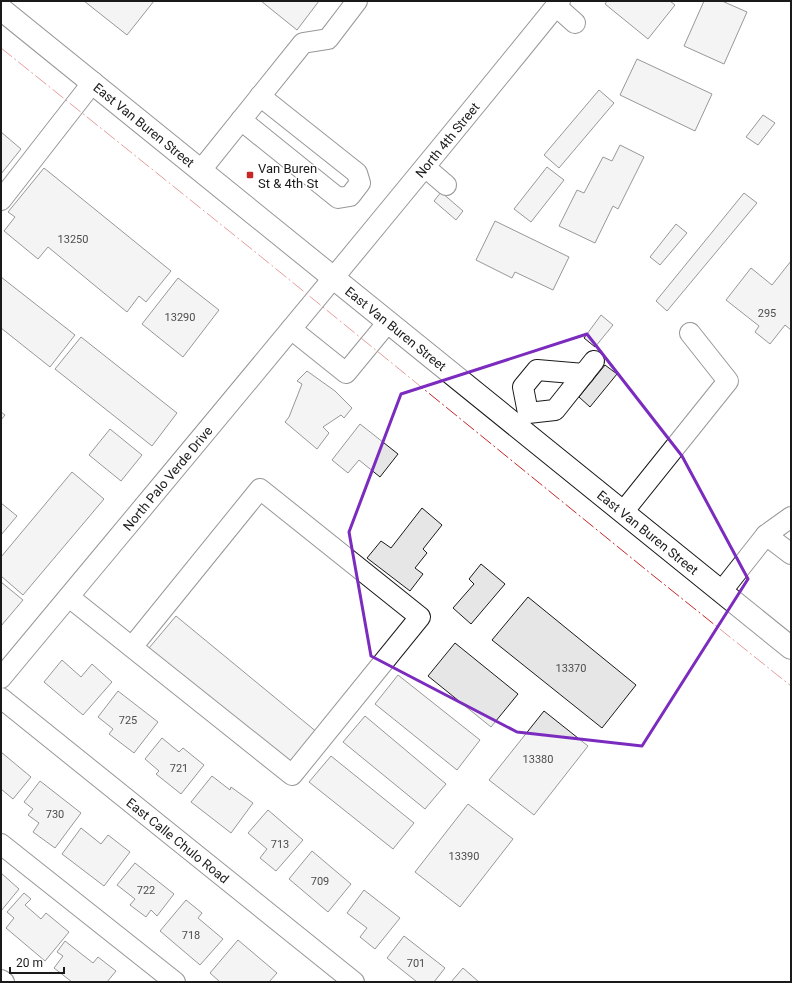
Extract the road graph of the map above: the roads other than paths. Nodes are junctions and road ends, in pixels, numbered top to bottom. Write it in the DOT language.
graph roads {
  1 [pos="357,1"];
  2 [pos="558,4"];
  3 [pos="1,9"];
  4 [pos="575,23"];
  5 [pos="93,82"];
  6 [pos="260,96"];
  7 [pos="240,120"];
  8 [pos="425,167"];
  9 [pos="201,170"];
  10 [pos="446,185"];
  11 [pos="1,200"];
  12 [pos="334,278"];
  13 [pos="388,322"];
  14 [pos="291,330"];
  15 [pos="690,333"];
  16 [pos="522,419"];
  17 [pos="623,512"];
  18 [pos="791,516"];
  19 [pos="766,535"];
  20 [pos="791,554"];
  21 [pos="721,592"];
  22 [pos="69,597"];
  23 [pos="132,647"];
  24 [pos="791,648"];
  25 [pos="1,678"];
  26 [pos="1,698"];
  27 [pos="1,844"];
  28 [pos="1,980"];
  29 [pos="4,982"];
  30 [pos="175,982"];
  31 [pos="354,982"];
  1 -- 6 [label="street"];
  2 -- 4 [label="street"];
  2 -- 8 [label="street, North 4th Street"];
  3 -- 5 [label="main road, East Van Buren Street"];
  5 -- 9 [label="main road, East Van Buren Street"];
  5 -- 11 [label="street"];
  6 -- 7 [label="street"];
  6 -- 7 [label="street"];
  7 -- 9 [label="street"];
  8 -- 10 [label="street"];
  8 -- 12 [label="street, North 4th Street"];
  9 -- 12 [label="main road, East Van Buren Street"];
  12 -- 13 [label="main road, East Van Buren Street"];
  12 -- 14 [label="street, North Palo Verde Drive"];
  13 -- 14 [label="street"];
  13 -- 16 [label="main road, East Van Buren Street"];
  14 -- 22 [label="street, North Palo Verde Drive"];
  15 -- 17 [label="street"];
  16 -- 16 [label="street"];
  16 -- 17 [label="main road, East Van Buren Street"];
  17 -- 21 [label="main road, East Van Buren Street"];
  18 -- 19 [label="street"];
  19 -- 20 [label="street"];
  19 -- 21 [label="street"];
  21 -- 24 [label="main road, East Van Buren Street"];
  22 -- 23 [label="street"];
  22 -- 25 [label="street, North Palo Verde Drive"];
  23 -- 23 [label="street"];
  26 -- 31 [label="street, East Calle Chulo Road"];
  27 -- 30 [label="street"];
  28 -- 29 [label="street"];
}
